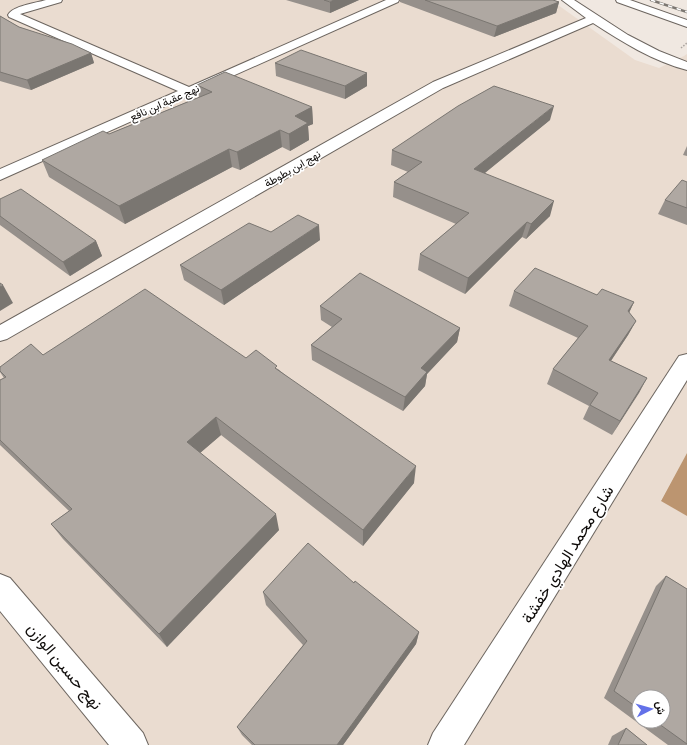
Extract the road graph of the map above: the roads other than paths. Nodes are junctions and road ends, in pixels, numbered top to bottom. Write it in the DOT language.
graph roads {
  1 [pos="57,0"];
  2 [pos="394,0"];
  3 [pos="567,0"];
  4 [pos="621,0"];
  5 [pos="593,19"];
  6 [pos="687,24"];
  7 [pos="687,66"];
  8 [pos="188,91"];
  9 [pos="0,175"];
  10 [pos="0,334"];
  11 [pos="687,362"];
  12 [pos="0,588"];
  13 [pos="131,745"];
  14 [pos="445,745"];
  1 -- 8 [label="street"];
  2 -- 8 [label="street, نهج عقبة ابن نافع"];
  3 -- 5 [label="street"];
  4 -- 6 [label="street"];
  5 -- 7 [label="street"];
  5 -- 10 [label="street, نهج ابن بطوطة"];
  8 -- 9 [label="street, نهج عقبة ابن نافع"];
  11 -- 14 [label="street, شارع محمد الهادي خفشة"];
  12 -- 13 [label="street, نهج حسين الوازن"];
}
